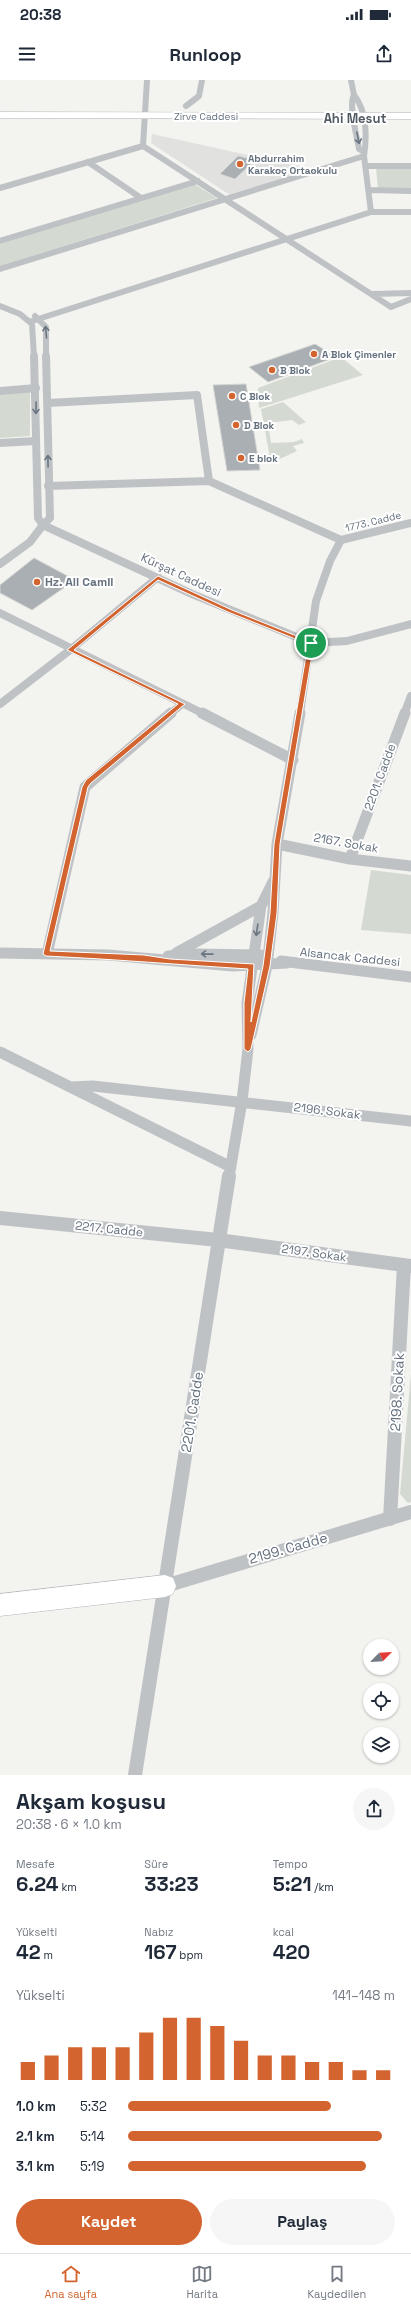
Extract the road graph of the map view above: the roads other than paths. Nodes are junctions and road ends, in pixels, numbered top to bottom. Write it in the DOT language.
graph roads {
  1 [pos="147,80"];
  2 [pos="202,80"];
  3 [pos="351,80"];
  4 [pos="186,106"];
  5 [pos="0,115"];
  6 [pos="411,116"];
  7 [pos="146,117"];
  8 [pos="358,118"];
  9 [pos="0,119"];
  10 [pos="411,120"];
  11 [pos="143,146"];
  12 [pos="364,154"];
  13 [pos="88,162"];
  14 [pos="366,166"];
  15 [pos="411,166"];
  16 [pos="198,181"];
  17 [pos="0,188"];
  18 [pos="369,190"];
  19 [pos="411,191"];
  20 [pos="141,198"];
  21 [pos="226,199"];
  22 [pos="370,212"];
  23 [pos="411,212"];
  24 [pos="287,238"];
  25 [pos="0,241"];
  26 [pos="0,269"];
  27 [pos="411,293"];
  28 [pos="373,294"];
  29 [pos="411,299"];
  30 [pos="0,300"];
  31 [pos="0,306"];
  32 [pos="36,320"];
  33 [pos="36,388"];
  34 [pos="0,391"];
  35 [pos="48,403"];
  36 [pos="36,441"];
  37 [pos="0,443"];
  38 [pos="209,481"];
  39 [pos="48,486"];
  40 [pos="411,523"];
  41 [pos="43,525"];
  42 [pos="341,540"];
  43 [pos="0,564"];
  44 [pos="158,577"];
  45 [pos="0,613"];
  46 [pos="411,624"];
  47 [pos="311,643"];
  48 [pos="70,650"];
  49 [pos="411,696"];
  50 [pos="0,704"];
  51 [pos="182,704"];
  52 [pos="409,711"];
  53 [pos="292,760"];
  54 [pos="277,844"];
  55 [pos="350,859"];
  56 [pos="411,866"];
  57 [pos="274,880"];
  58 [pos="261,906"];
  59 [pos="0,953"];
  60 [pos="46,954"];
  61 [pos="254,954"];
  62 [pos="170,956"];
  63 [pos="144,958"];
  64 [pos="268,961"];
  65 [pos="252,966"];
  66 [pos="411,977"];
  67 [pos="248,1049"];
  68 [pos="0,1052"];
  69 [pos="71,1087"];
  70 [pos="242,1101"];
  71 [pos="411,1121"];
  72 [pos="231,1167"];
  73 [pos="0,1218"];
  74 [pos="218,1240"];
  75 [pos="407,1266"];
  76 [pos="411,1512"];
  77 [pos="390,1518"];
  78 [pos="165,1586"];
  79 [pos="0,1605"];
  80 [pos="135,1775"];
  1 -- 7 [label="street"];
  2 -- 4 [label="street"];
  3 -- 8 [label="street"];
  5 -- 7 [label="main road, Zirve Caddesi"];
  6 -- 8 [label="main road, Zirve Caddesi"];
  7 -- 8 [label="main road, Zirve Caddesi"];
  7 -- 9 [label="main road, Zirve Caddesi"];
  7 -- 11 [label="street"];
  8 -- 10 [label="main road, Zirve Caddesi"];
  8 -- 12 [label="street"];
  8 -- 12 [label="street, one-way"];
  11 -- 13 [label="street"];
  11 -- 16 [label="street"];
  12 -- 14 [label="street"];
  12 -- 21 [label="street"];
  13 -- 17 [label="street"];
  13 -- 20 [label="street"];
  14 -- 15 [label="street"];
  14 -- 18 [label="street"];
  16 -- 20 [label="street"];
  16 -- 21 [label="street"];
  18 -- 19 [label="street"];
  18 -- 22 [label="street"];
  20 -- 25 [label="street"];
  21 -- 24 [label="street"];
  21 -- 26 [label="street"];
  22 -- 23 [label="street"];
  22 -- 24 [label="street"];
  24 -- 28 [label="street"];
  24 -- 32 [label="street"];
  27 -- 28 [label="street"];
  28 -- 29 [label="street"];
  30 -- 32 [label="street"];
  31 -- 32 [label="street"];
  32 -- 33 [label="street"];
  35 -- 32 [label="street, one-way"];
  33 -- 34 [label="street"];
  33 -- 36 [label="street, one-way"];
  35 -- 38 [label="street"];
  39 -- 35 [label="street, one-way"];
  36 -- 37 [label="street"];
  36 -- 41 [label="street"];
  38 -- 39 [label="street"];
  38 -- 42 [label="street"];
  39 -- 41 [label="street"];
  40 -- 42 [label="street, 1773. Cadde"];
  41 -- 43 [label="street"];
  41 -- 44 [label="street, Kürşat Caddesi"];
  42 -- 47 [label="street, 2201. Cadde"];
  44 -- 47 [label="street, Kürşat Caddesi"];
  44 -- 48 [label="street"];
  45 -- 48 [label="street"];
  46 -- 47 [label="street"];
  47 -- 53 [label="street, 2201. Cadde"];
  48 -- 50 [label="street"];
  48 -- 51 [label="street"];
  49 -- 52 [label="street, 2201. Cadde"];
  51 -- 53 [label="street"];
  51 -- 60 [label="street"];
  52 -- 55 [label="street, 2201. Cadde"];
  53 -- 54 [label="street, 2201. Cadde"];
  54 -- 55 [label="street, 2167. Sokak"];
  54 -- 57 [label="street, 2201. Cadde"];
  55 -- 56 [label="street, 2167. Sokak"];
  57 -- 58 [label="street, 2201. Cadde"];
  57 -- 64 [label="street, 2201. Cadde"];
  58 -- 61 [label="street, 2201. Cadde, one-way"];
  58 -- 62 [label="street"];
  59 -- 60 [label="street"];
  60 -- 63 [label="street"];
  61 -- 62 [label="street, one-way"];
  61 -- 64 [label="street"];
  61 -- 65 [label="street, 2201. Cadde"];
  62 -- 63 [label="street"];
  63 -- 65 [label="street"];
  64 -- 65 [label="street"];
  64 -- 66 [label="street, Alsancak Caddesi"];
  64 -- 67 [label="street, 2201. Cadde"];
  65 -- 67 [label="street, 2201. Cadde"];
  67 -- 70 [label="street, 2201. Cadde"];
  68 -- 69 [label="street"];
  69 -- 70 [label="street, 2196. Sokak"];
  69 -- 72 [label="street"];
  70 -- 71 [label="street, 2196. Sokak"];
  70 -- 72 [label="street, 2201. Cadde"];
  72 -- 74 [label="street, 2201. Cadde"];
  73 -- 74 [label="street, 2217. Cadde"];
  74 -- 75 [label="street, 2197. Sokak"];
  74 -- 78 [label="street, 2201. Cadde"];
  75 -- 77 [label="street, 2198. Sokak"];
  76 -- 77 [label="street, 2199. Cadde"];
  77 -- 78 [label="street, 2199. Cadde"];
  78 -- 79 [label="main road"];
  78 -- 80 [label="street, 2201. Cadde"];
}
